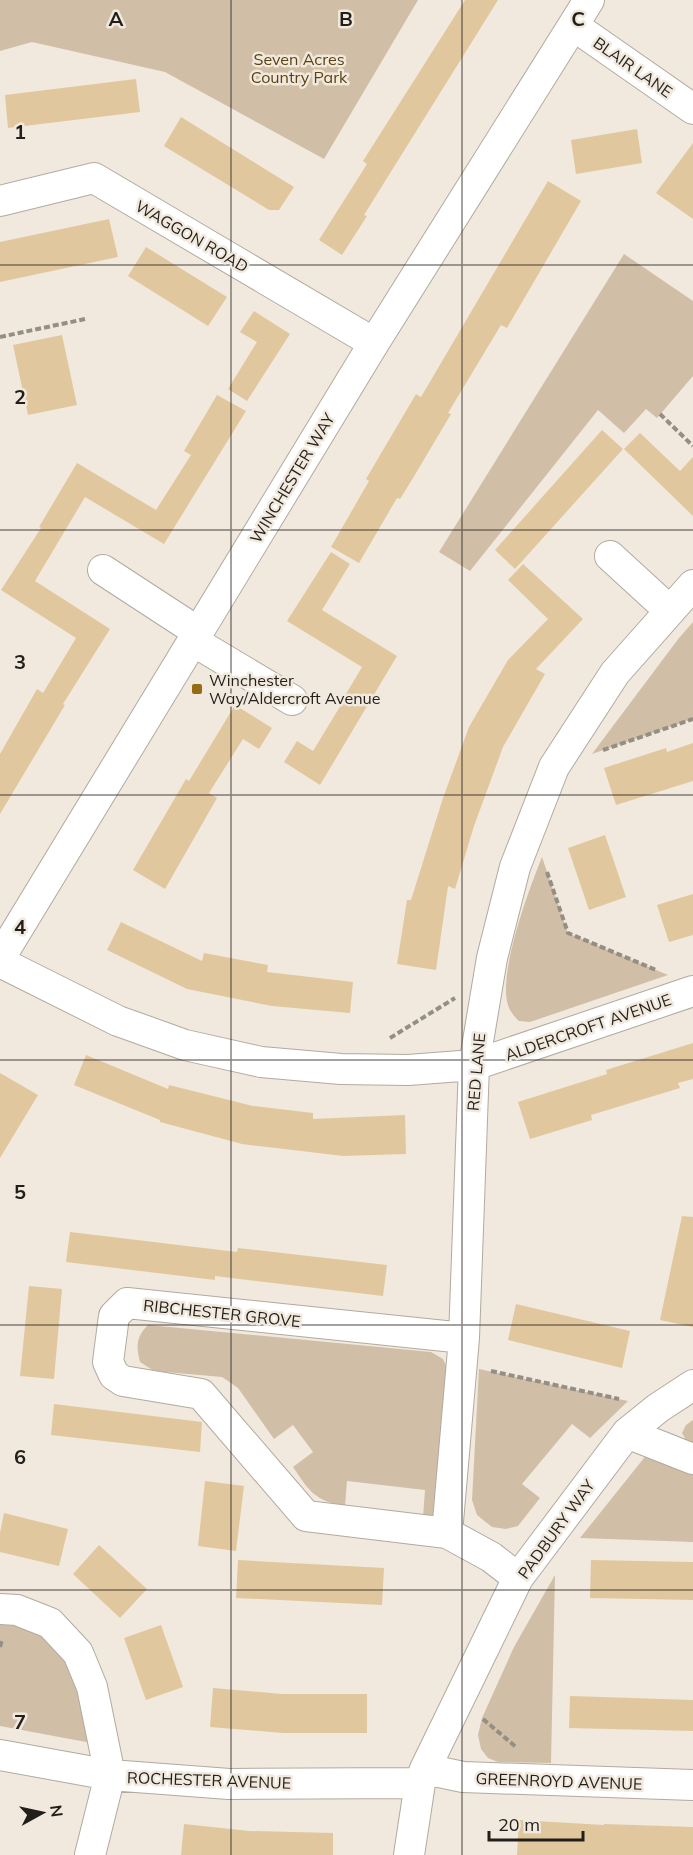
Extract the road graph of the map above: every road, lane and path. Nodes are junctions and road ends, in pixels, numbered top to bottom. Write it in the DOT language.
graph roads {
  1 [pos="589,0"];
  2 [pos="574,26"];
  3 [pos="693,109"];
  4 [pos="0,201"];
  5 [pos="85,319"];
  6 [pos="0,337"];
  7 [pos="374,343"];
  8 [pos="660,414"];
  9 [pos="693,446"];
  10 [pos="610,556"];
  11 [pos="103,570"];
  12 [pos="693,585"];
  13 [pos="670,611"];
  14 [pos="196,637"];
  15 [pos="292,700"];
  16 [pos="693,719"];
  17 [pos="554,767"];
  18 [pos="531,826"];
  19 [pos="0,960"];
  20 [pos="658,970"];
  21 [pos="489,977"];
  22 [pos="693,991"];
  23 [pos="474,1065"];
  24 [pos="341,1069"];
  25 [pos="462,1352"];
  26 [pos="693,1384"];
  27 [pos="658,1408"];
  28 [pos="627,1433"];
  29 [pos="693,1459"];
  30 [pos="447,1533"];
  31 [pos="518,1578"];
  32 [pos="0,1609"];
  33 [pos="459,1700"];
  34 [pos="518,1748"];
  35 [pos="0,1755"];
  36 [pos="111,1775"];
  37 [pos="423,1776"];
  38 [pos="693,1785"];
  39 [pos="90,1855"];
  40 [pos="409,1855"];
  1 -- 2 [label="street, WINCHESTER WAY"];
  2 -- 3 [label="street, BLAIR LANE"];
  2 -- 7 [label="street, WINCHESTER WAY"];
  4 -- 7 [label="street, WAGGON ROAD"];
  5 -- 6 [label="path"];
  7 -- 14 [label="street, WINCHESTER WAY"];
  8 -- 9 [label="path"];
  10 -- 13 [label="street"];
  11 -- 14 [label="street"];
  12 -- 13 [label="street, RED LANE"];
  13 -- 17 [label="street, RED LANE"];
  14 -- 15 [label="street"];
  14 -- 19 [label="street, WINCHESTER WAY"];
  16 -- 17 [label="path"];
  17 -- 18 [label="street, RED LANE"];
  18 -- 20 [label="path"];
  18 -- 21 [label="street, RED LANE"];
  19 -- 24 [label="street, ALDERCROFT AVENUE"];
  21 -- 23 [label="street, RED LANE"];
  21 -- 24 [label="path"];
  22 -- 23 [label="street, ALDERCROFT AVENUE"];
  23 -- 24 [label="street, ALDERCROFT AVENUE"];
  23 -- 25 [label="street, RED LANE"];
  25 -- 27 [label="path"];
  25 -- 30 [label="street, RED LANE"];
  25 -- 30 [label="street, RIBCHESTER GROVE"];
  26 -- 27 [label="street, PADBURY WAY"];
  27 -- 28 [label="street, PADBURY WAY"];
  28 -- 29 [label="street"];
  28 -- 31 [label="street, PADBURY WAY"];
  30 -- 31 [label="street"];
  31 -- 33 [label="street, PADBURY WAY"];
  32 -- 36 [label="street"];
  33 -- 34 [label="path"];
  33 -- 37 [label="street, PADBURY WAY"];
  35 -- 36 [label="street, ROCHESTER AVENUE"];
  36 -- 37 [label="street, ROCHESTER AVENUE"];
  36 -- 39 [label="street"];
  37 -- 38 [label="street, GREENROYD AVENUE"];
  37 -- 40 [label="street"];
}
